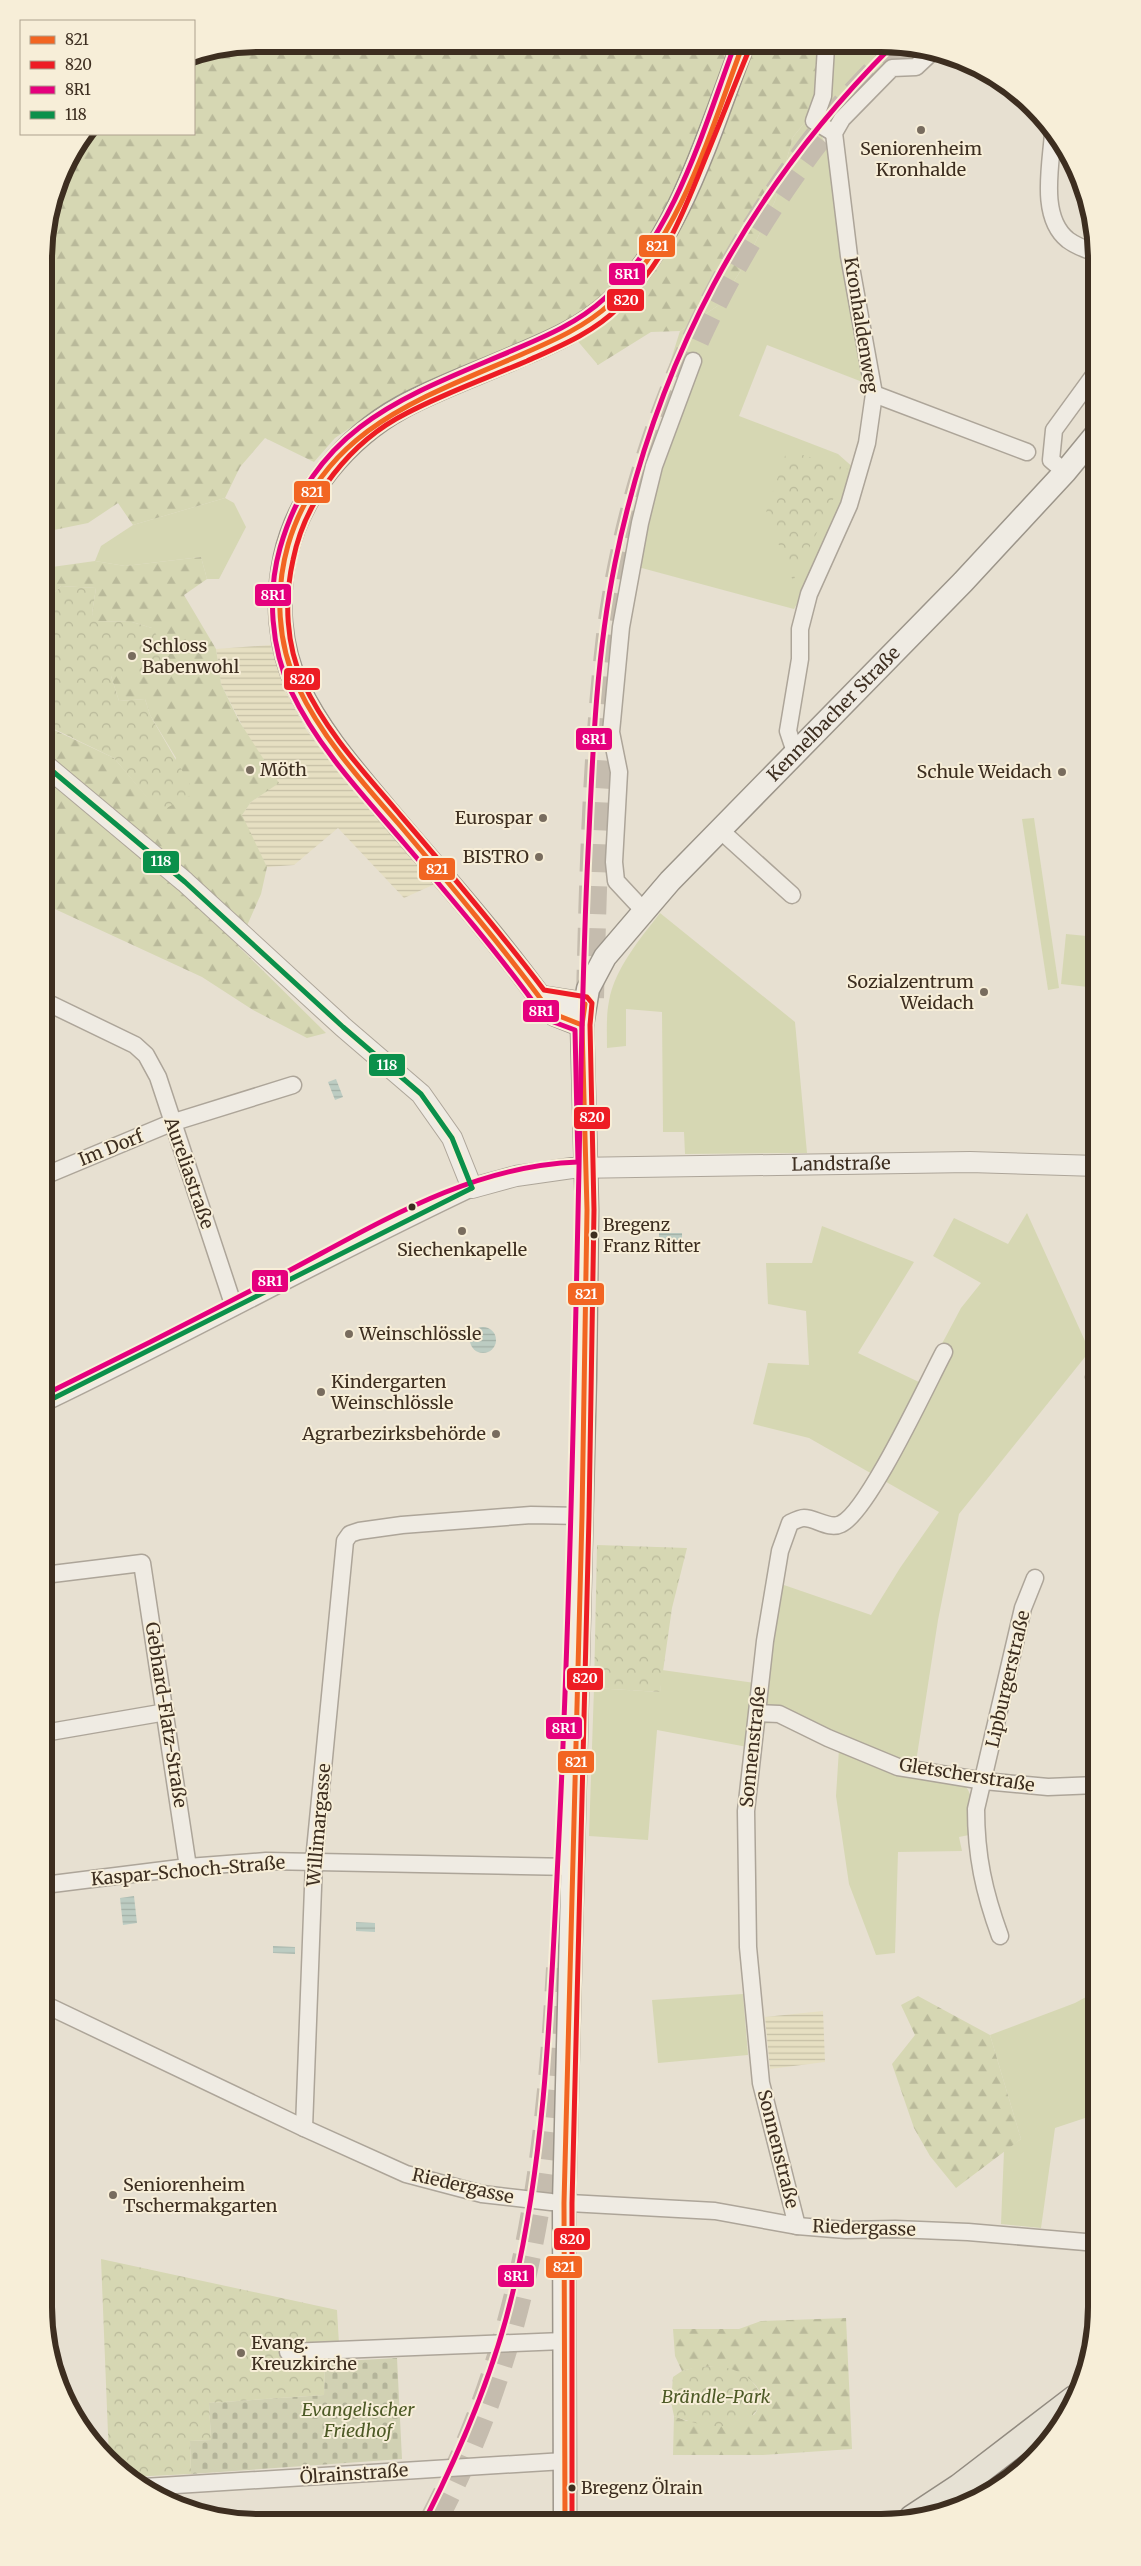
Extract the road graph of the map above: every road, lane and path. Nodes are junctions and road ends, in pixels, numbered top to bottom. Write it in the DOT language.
graph roads {
  1 [pos="740,52"];
  2 [pos="826,52"];
  3 [pos="927,57"];
  4 [pos="834,133"];
  5 [pos="1052,143"];
  6 [pos="1088,250"];
  7 [pos="693,361"];
  8 [pos="1088,383"];
  9 [pos="874,394"];
  10 [pos="1088,443"];
  11 [pos="1027,452"];
  12 [pos="1065,472"];
  13 [pos="796,752"];
  14 [pos="52,771"];
  15 [pos="720,830"];
  16 [pos="792,896"];
  17 [pos="643,910"];
  18 [pos="52,1005"];
  19 [pos="584,1014"];
  20 [pos="293,1084"];
  21 [pos="171,1123"];
  22 [pos="1088,1166"];
  23 [pos="586,1169"];
  24 [pos="52,1173"];
  25 [pos="472,1188"];
  26 [pos="234,1308"];
  27 [pos="944,1352"];
  28 [pos="52,1399"];
  29 [pos="582,1516"];
  30 [pos="52,1574"];
  31 [pos="1035,1578"];
  32 [pos="166,1712"];
  33 [pos="758,1713"];
  34 [pos="52,1732"];
  35 [pos="984,1781"];
  36 [pos="1088,1785"];
  37 [pos="314,1861"];
  38 [pos="188,1867"];
  39 [pos="573,1867"];
  40 [pos="52,1884"];
  41 [pos="1000,1936"];
  42 [pos="52,2008"];
  43 [pos="304,2128"];
  44 [pos="564,2203"];
  45 [pos="797,2226"];
  46 [pos="1088,2243"];
  47 [pos="563,2341"];
  48 [pos="288,2352"];
  49 [pos="1062,2408"];
  50 [pos="564,2461"];
  51 [pos="156,2486"];
  52 [pos="925,2509"];
  53 [pos="565,2514"];
  1 -- 19 [label="main road"];
  2 -- 4 [label="street"];
  3 -- 4 [label="street"];
  4 -- 9 [label="street, Kronhaldenweg"];
  5 -- 6 [label="street"];
  7 -- 17 [label="street"];
  8 -- 12 [label="street"];
  9 -- 11 [label="street"];
  9 -- 13 [label="street, Kronhaldenweg"];
  10 -- 12 [label="main road, Kennelbacher Straße"];
  12 -- 13 [label="main road, Kennelbacher Straße"];
  13 -- 15 [label="main road, Kennelbacher Straße"];
  14 -- 25 [label="street"];
  15 -- 16 [label="street"];
  15 -- 17 [label="main road, Kennelbacher Straße"];
  17 -- 19 [label="main road, Kennelbacher Straße"];
  18 -- 21 [label="street, Aureliastraße"];
  19 -- 23 [label="main road, Kennelbacher Straße"];
  20 -- 21 [label="street, Im Dorf"];
  21 -- 24 [label="street, Im Dorf"];
  21 -- 26 [label="street, Aureliastraße"];
  22 -- 23 [label="street, Landstraße"];
  23 -- 25 [label="street, Landstraße"];
  23 -- 29 [label="main road, Kennelbacher Straße"];
  25 -- 26 [label="street"];
  26 -- 28 [label="street"];
  27 -- 33 [label="street, Sonnenstraße"];
  29 -- 37 [label="street, Willimargasse"];
  29 -- 39 [label="main road, Kennelbacher Straße"];
  30 -- 32 [label="street, Gebhard-Flatz-Straße"];
  31 -- 35 [label="street, Lipburgerstraße"];
  32 -- 34 [label="street"];
  32 -- 38 [label="street, Gebhard-Flatz-Straße"];
  33 -- 35 [label="street, Gletscherstraße"];
  33 -- 45 [label="street, Sonnenstraße"];
  35 -- 36 [label="street, Gletscherstraße"];
  35 -- 41 [label="street, Lipburgerstraße"];
  37 -- 38 [label="street, Kaspar-Schoch-Straße"];
  37 -- 39 [label="street, Kaspar-Schoch-Straße"];
  37 -- 43 [label="street, Willimargasse"];
  38 -- 40 [label="street, Kaspar-Schoch-Straße"];
  39 -- 44 [label="main road, Kennelbacher Straße"];
  42 -- 43 [label="street, Riedergasse"];
  43 -- 44 [label="street, Riedergasse"];
  44 -- 45 [label="street, Riedergasse"];
  44 -- 47 [label="main road, Kennelbacher Straße"];
  45 -- 46 [label="street, Riedergasse"];
  47 -- 48 [label="street"];
  47 -- 50 [label="main road, Kennelbacher Straße"];
  49 -- 52 [label="main road"];
  50 -- 51 [label="street, Ölrainstraße"];
  50 -- 53 [label="main road, Kennelbacher Straße"];
}
